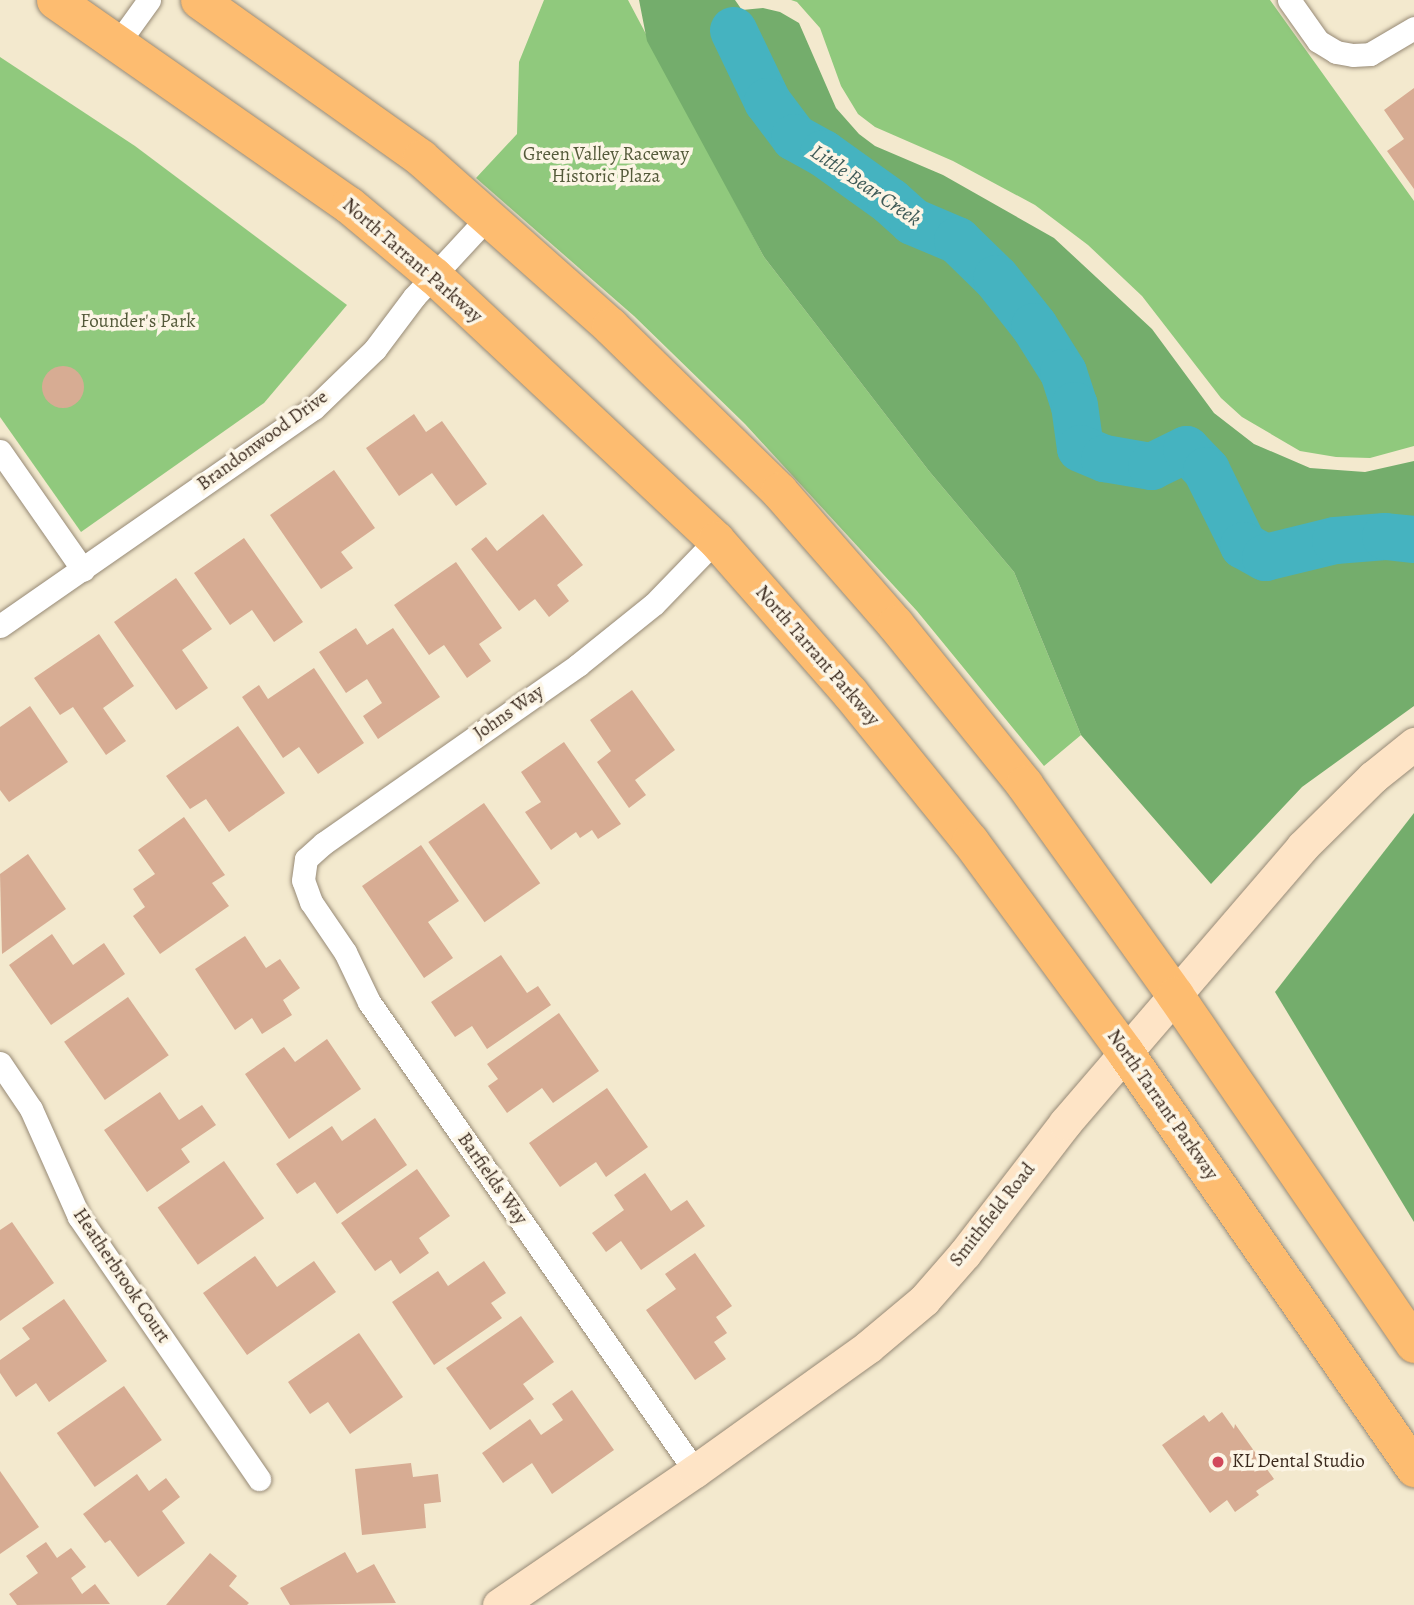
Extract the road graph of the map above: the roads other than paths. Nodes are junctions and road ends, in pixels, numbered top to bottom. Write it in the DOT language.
graph roads {
  1 [pos="55,0"];
  2 [pos="149,0"];
  3 [pos="200,0"];
  4 [pos="1289,0"];
  5 [pos="1414,28"];
  6 [pos="118,43"];
  7 [pos="489,216"];
  8 [pos="434,276"];
  9 [pos="0,451"];
  10 [pos="716,540"];
  11 [pos="83,570"];
  12 [pos="0,626"];
  13 [pos="1414,744"];
  14 [pos="303,880"];
  15 [pos="1175,995"];
  16 [pos="1125,1052"];
  17 [pos="0,1063"];
  18 [pos="1414,1344"];
  19 [pos="1414,1468"];
  20 [pos="695,1471"];
  21 [pos="260,1479"];
  22 [pos="499,1605"];
  1 -- 6 [label="main road, North Tarrant Parkway"];
  2 -- 6 [label="street"];
  3 -- 7 [label="main road"];
  4 -- 5 [label="street"];
  6 -- 8 [label="main road, North Tarrant Parkway"];
  7 -- 8 [label="street, Brandonwood Drive"];
  7 -- 15 [label="main road"];
  8 -- 10 [label="main road, North Tarrant Parkway"];
  8 -- 11 [label="street, Brandonwood Drive"];
  9 -- 11 [label="street"];
  10 -- 14 [label="street, Johns Way"];
  10 -- 16 [label="main road, North Tarrant Parkway"];
  11 -- 12 [label="street, Brandonwood Drive"];
  13 -- 15 [label="main road, Smithfield Road"];
  14 -- 20 [label="street, Barfields Way"];
  15 -- 16 [label="main road, Smithfield Road"];
  15 -- 18 [label="main road"];
  16 -- 19 [label="main road, North Tarrant Parkway"];
  16 -- 20 [label="main road, Smithfield Road"];
  17 -- 21 [label="street, Heatherbrook Court"];
  20 -- 22 [label="main road, Smithfield Road"];
}
